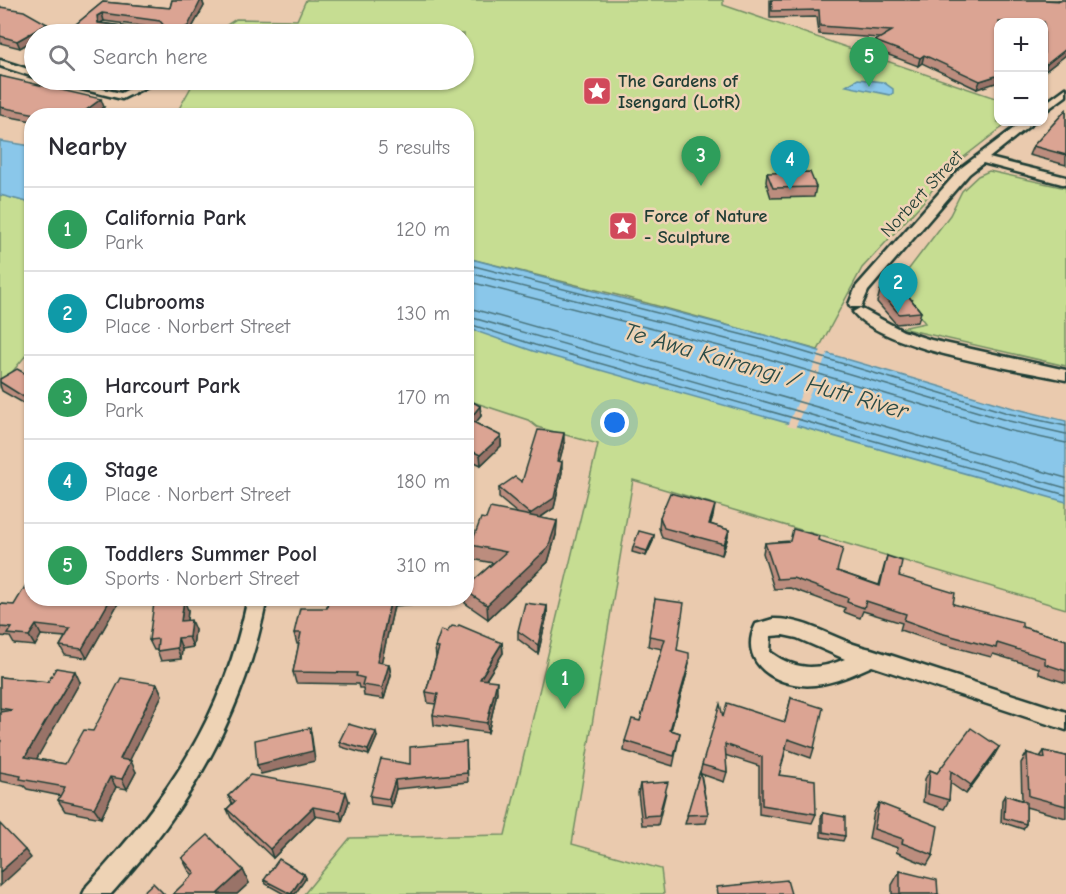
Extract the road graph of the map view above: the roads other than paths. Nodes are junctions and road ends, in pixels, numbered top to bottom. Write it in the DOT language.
graph roads {
  1 [pos="0,63"];
  2 [pos="24,71"];
  3 [pos="95,90"];
  4 [pos="134,90"];
  5 [pos="1066,91"];
  6 [pos="1048,106"];
  7 [pos="1023,126"];
  8 [pos="981,159"];
  9 [pos="1066,181"];
  10 [pos="1066,375"];
  11 [pos="256,606"];
  12 [pos="871,657"];
  13 [pos="1066,722"];
  14 [pos="95,894"];
  1 -- 2 [label="street"];
  3 -- 4 [label="street"];
  5 -- 6 [label="street"];
  7 -- 8 [label="street, Norbert Street"];
  8 -- 9 [label="street"];
  8 -- 10 [label="street, Norbert Street"];
  11 -- 14 [label="street"];
  12 -- 12 [label="street"];
  12 -- 13 [label="street"];
}
